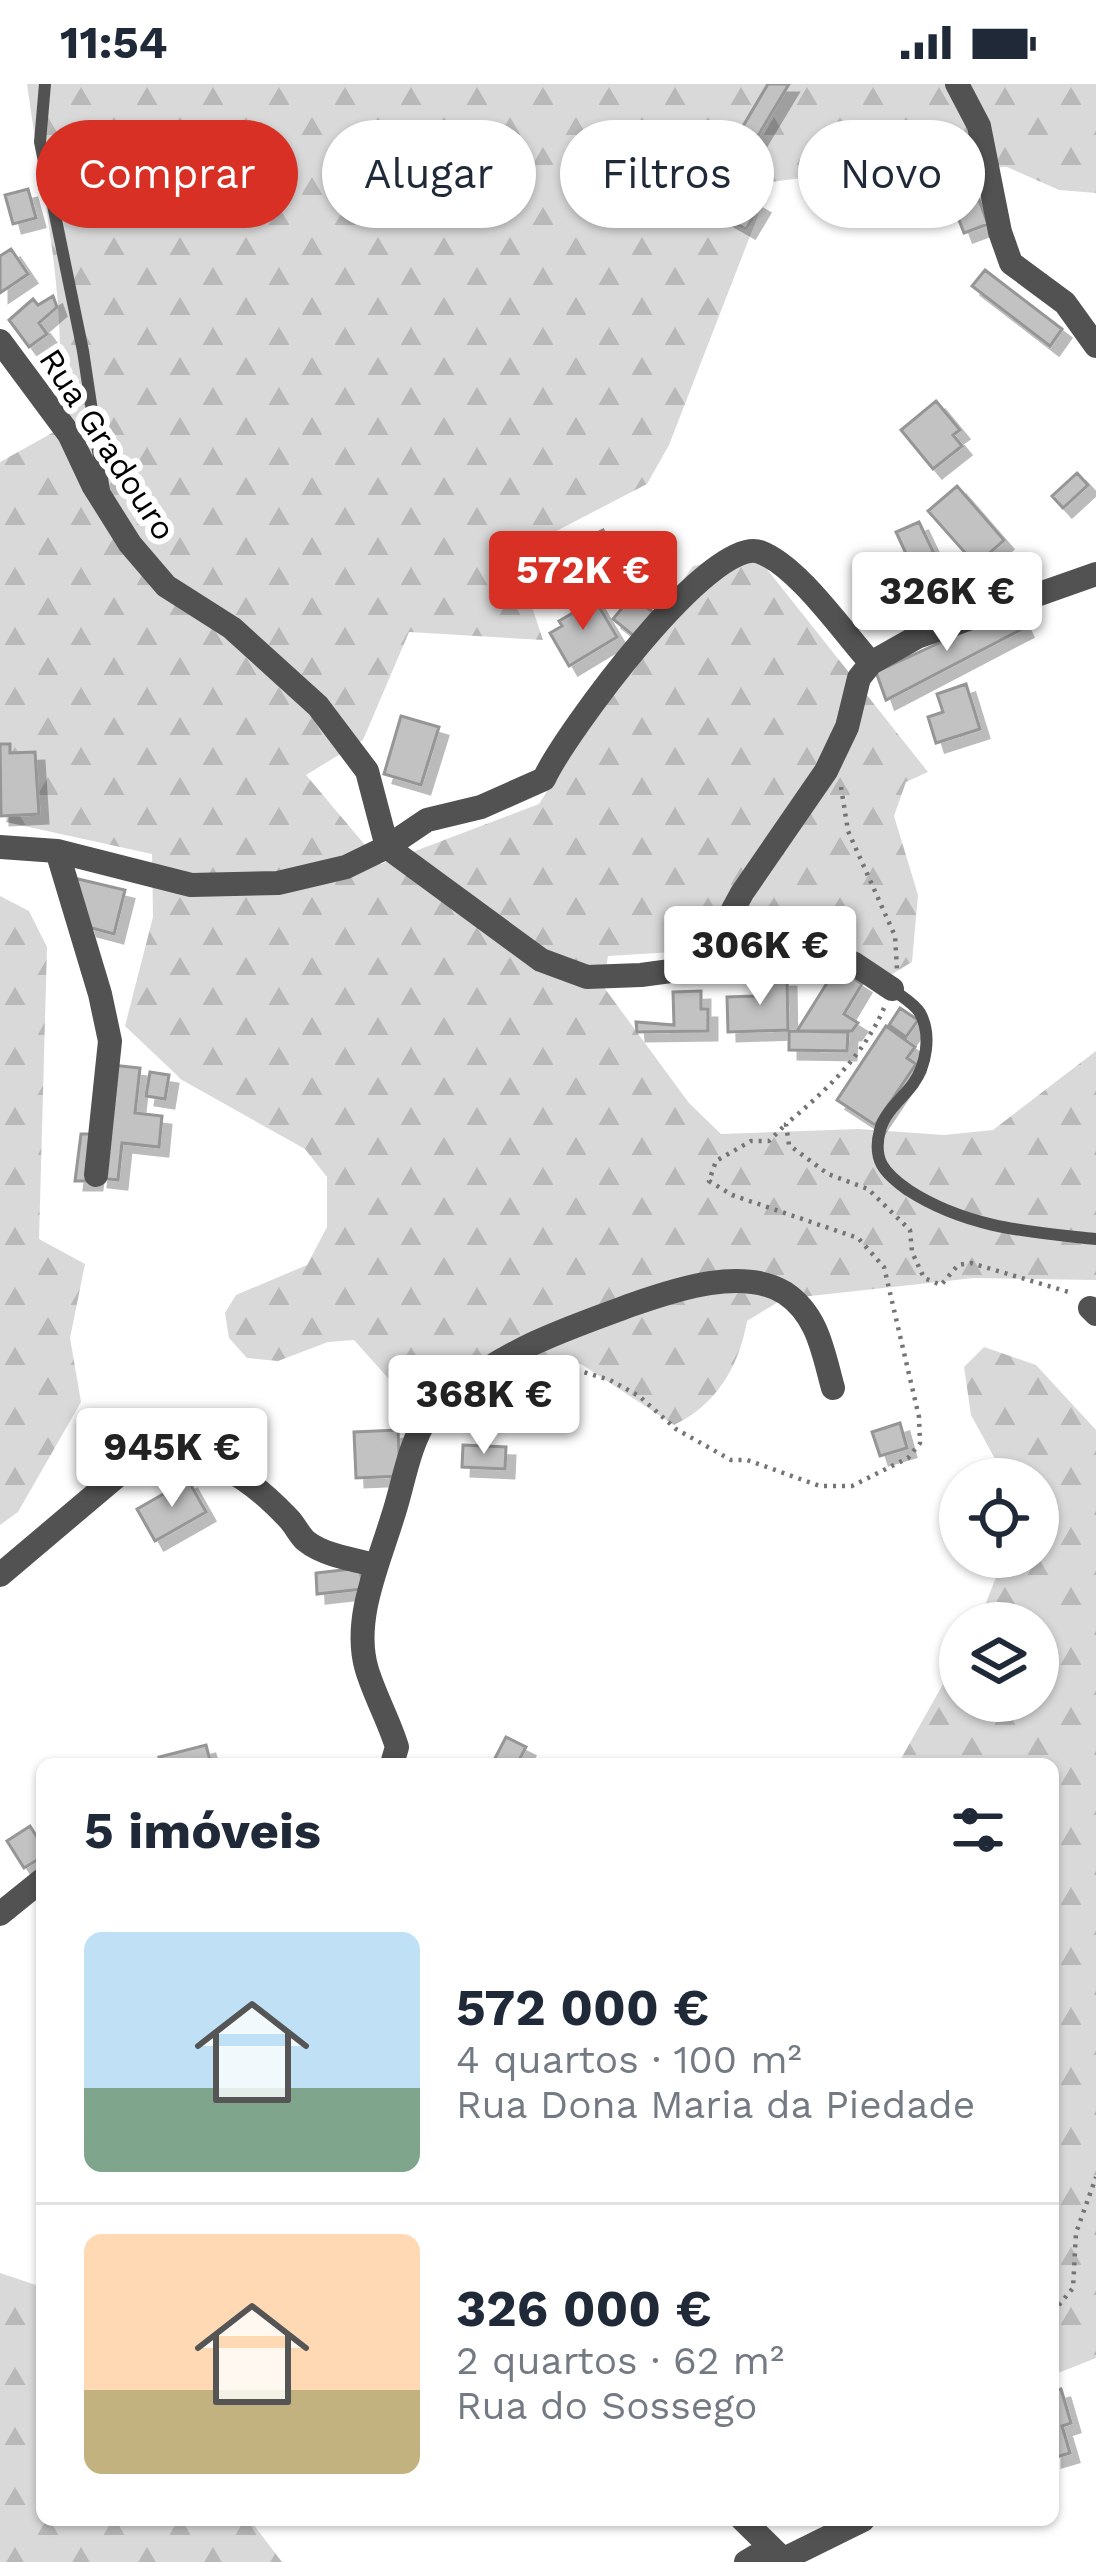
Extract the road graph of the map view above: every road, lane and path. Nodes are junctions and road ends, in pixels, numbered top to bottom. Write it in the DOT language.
graph roads {
  1 [pos="45,84"];
  2 [pos="957,84"];
  3 [pos="0,341"];
  4 [pos="1096,346"];
  5 [pos="106,507"];
  6 [pos="1096,574"];
  7 [pos="871,663"];
  8 [pos="836,752"];
  9 [pos="0,847"];
  10 [pos="387,847"];
  11 [pos="57,851"];
  12 [pos="702,967"];
  13 [pos="892,989"];
  14 [pos="785,1124"];
  15 [pos="97,1175"];
  16 [pos="1096,1239"];
  17 [pos="534,1363"];
  18 [pos="833,1388"];
  19 [pos="376,1564"];
  20 [pos="0,1575"];
  21 [pos="394,1758"];
  22 [pos="36,1885"];
  23 [pos="0,1914"];
  24 [pos="1096,2177"];
  25 [pos="1059,2305"];
  26 [pos="748,2526"];
  27 [pos="851,2526"];
  28 [pos="784,2560"];
  29 [pos="746,2562"];
  1 -- 5 [label="lane"];
  2 -- 4 [label="street"];
  3 -- 5 [label="street, Rua Gradouro"];
  5 -- 10 [label="street, Rua Gradouro"];
  6 -- 7 [label="street"];
  7 -- 8 [label="street"];
  7 -- 10 [label="street"];
  8 -- 12 [label="street"];
  8 -- 13 [label="path"];
  9 -- 11 [label="street"];
  10 -- 11 [label="street"];
  10 -- 12 [label="street"];
  11 -- 15 [label="street"];
  12 -- 13 [label="street"];
  13 -- 16 [label="lane"];
  14 -- 17 [label="path"];
  18 -- 19 [label="street"];
  19 -- 20 [label="street"];
  19 -- 21 [label="street"];
  22 -- 23 [label="street"];
  24 -- 25 [label="path"];
  26 -- 28 [label="street"];
  27 -- 28 [label="street"];
  28 -- 29 [label="street"];
}
